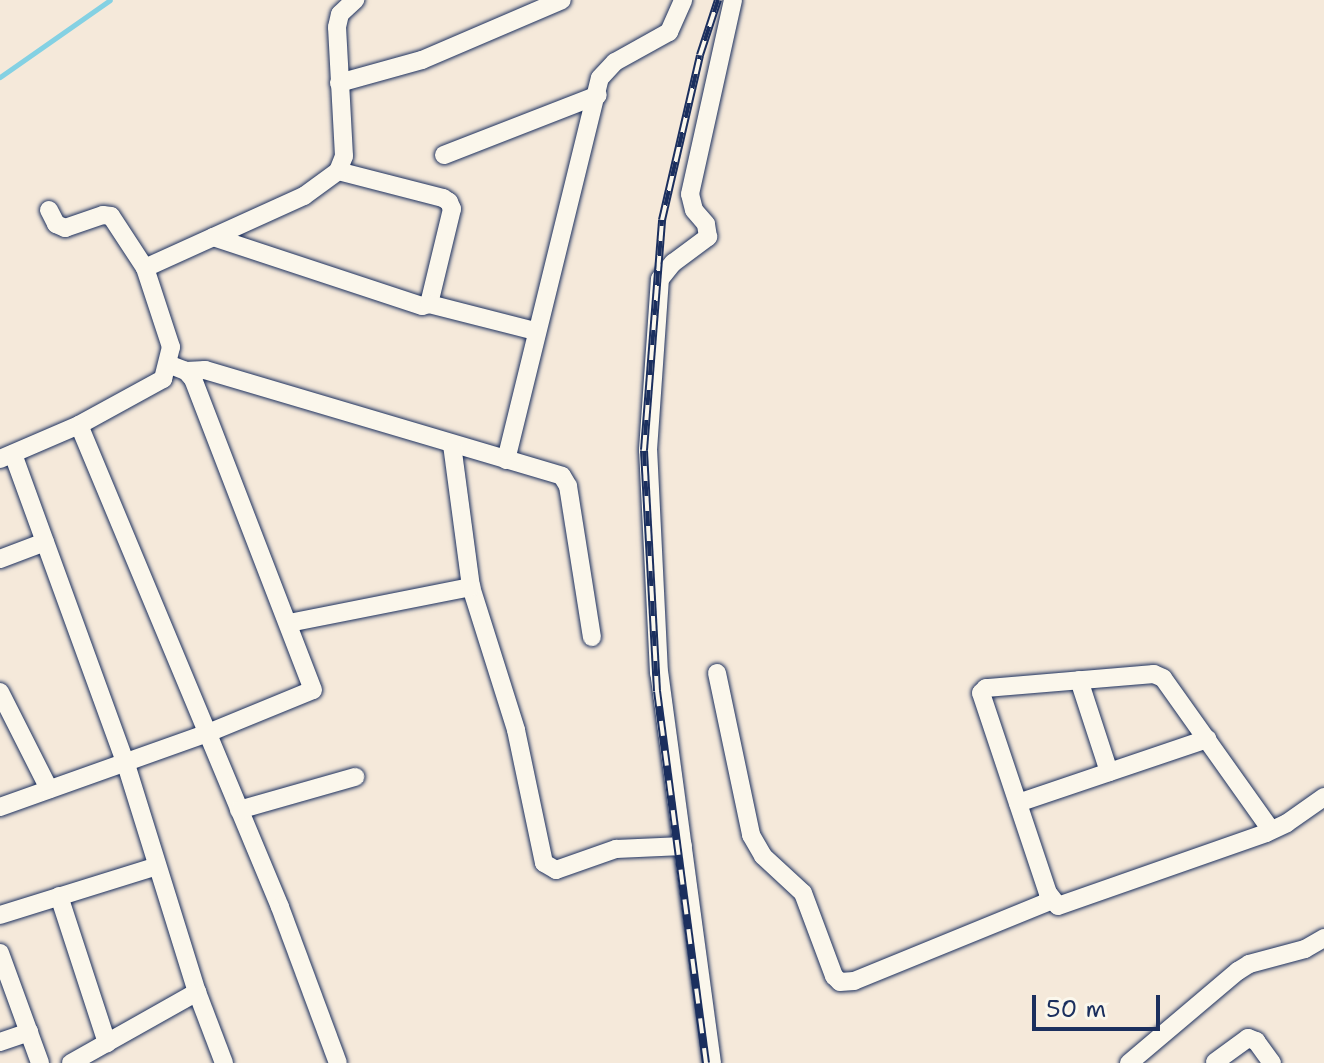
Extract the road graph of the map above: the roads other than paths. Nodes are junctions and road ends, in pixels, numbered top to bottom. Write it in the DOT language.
graph roads {
  1 [pos="355,0"];
  2 [pos="562,0"];
  3 [pos="683,0"];
  4 [pos="733,0"];
  5 [pos="339,83"];
  6 [pos="598,95"];
  7 [pos="444,155"];
  8 [pos="338,171"];
  9 [pos="49,210"];
  10 [pos="213,237"];
  11 [pos="145,268"];
  12 [pos="429,304"];
  13 [pos="535,331"];
  14 [pos="178,368"];
  15 [pos="79,425"];
  16 [pos="452,444"];
  17 [pos="4,454"];
  18 [pos="506,460"];
  19 [pos="45,542"];
  20 [pos="0,559"];
  21 [pos="471,587"];
  22 [pos="289,623"];
  23 [pos="592,637"];
  24 [pos="717,673"];
  25 [pos="1079,680"];
  26 [pos="0,692"];
  27 [pos="208,733"];
  28 [pos="1207,739"];
  29 [pos="125,761"];
  30 [pos="1109,772"];
  31 [pos="355,777"];
  32 [pos="49,789"];
  33 [pos="1324,797"];
  34 [pos="1018,803"];
  35 [pos="0,807"];
  36 [pos="239,810"];
  37 [pos="1271,830"];
  38 [pos="683,846"];
  39 [pos="157,866"];
  40 [pos="59,896"];
  41 [pos="1052,900"];
  42 [pos="0,915"];
  43 [pos="1324,938"];
  44 [pos="0,953"];
  45 [pos="197,992"];
  46 [pos="29,1032"];
  47 [pos="0,1042"];
  48 [pos="107,1043"];
  49 [pos="1215,1062"];
  50 [pos="40,1063"];
  51 [pos="71,1063"];
  52 [pos="224,1063"];
  53 [pos="338,1063"];
  54 [pos="712,1063"];
  55 [pos="1129,1063"];
  56 [pos="1272,1063"];
  1 -- 5 [label="street"];
  2 -- 5 [label="street"];
  3 -- 6 [label="street"];
  4 -- 38 [label="street"];
  5 -- 8 [label="street"];
  6 -- 7 [label="street"];
  6 -- 13 [label="street"];
  8 -- 10 [label="street"];
  8 -- 12 [label="street"];
  9 -- 11 [label="street"];
  10 -- 11 [label="street"];
  10 -- 12 [label="street"];
  11 -- 14 [label="street"];
  12 -- 13 [label="street"];
  13 -- 18 [label="street"];
  14 -- 15 [label="street"];
  14 -- 16 [label="street"];
  14 -- 22 [label="street"];
  15 -- 17 [label="street"];
  15 -- 27 [label="street"];
  16 -- 18 [label="street"];
  16 -- 21 [label="street"];
  17 -- 19 [label="street"];
  18 -- 23 [label="street"];
  19 -- 20 [label="street"];
  19 -- 29 [label="street"];
  21 -- 22 [label="street"];
  21 -- 38 [label="street"];
  22 -- 27 [label="street"];
  24 -- 41 [label="street"];
  25 -- 28 [label="street"];
  25 -- 30 [label="street"];
  25 -- 34 [label="street"];
  26 -- 32 [label="street"];
  27 -- 29 [label="street"];
  27 -- 36 [label="street"];
  28 -- 30 [label="street"];
  28 -- 37 [label="street"];
  29 -- 32 [label="street"];
  29 -- 39 [label="street"];
  30 -- 34 [label="street"];
  31 -- 36 [label="street"];
  32 -- 35 [label="street"];
  33 -- 37 [label="street"];
  34 -- 41 [label="street"];
  36 -- 53 [label="street"];
  37 -- 41 [label="street"];
  38 -- 54 [label="street"];
  39 -- 40 [label="street"];
  39 -- 45 [label="street"];
  40 -- 42 [label="street"];
  40 -- 48 [label="street"];
  43 -- 55 [label="street"];
  44 -- 46 [label="street"];
  45 -- 48 [label="street"];
  45 -- 52 [label="street"];
  46 -- 47 [label="street"];
  46 -- 50 [label="street"];
  48 -- 51 [label="street"];
  49 -- 56 [label="street"];
}
